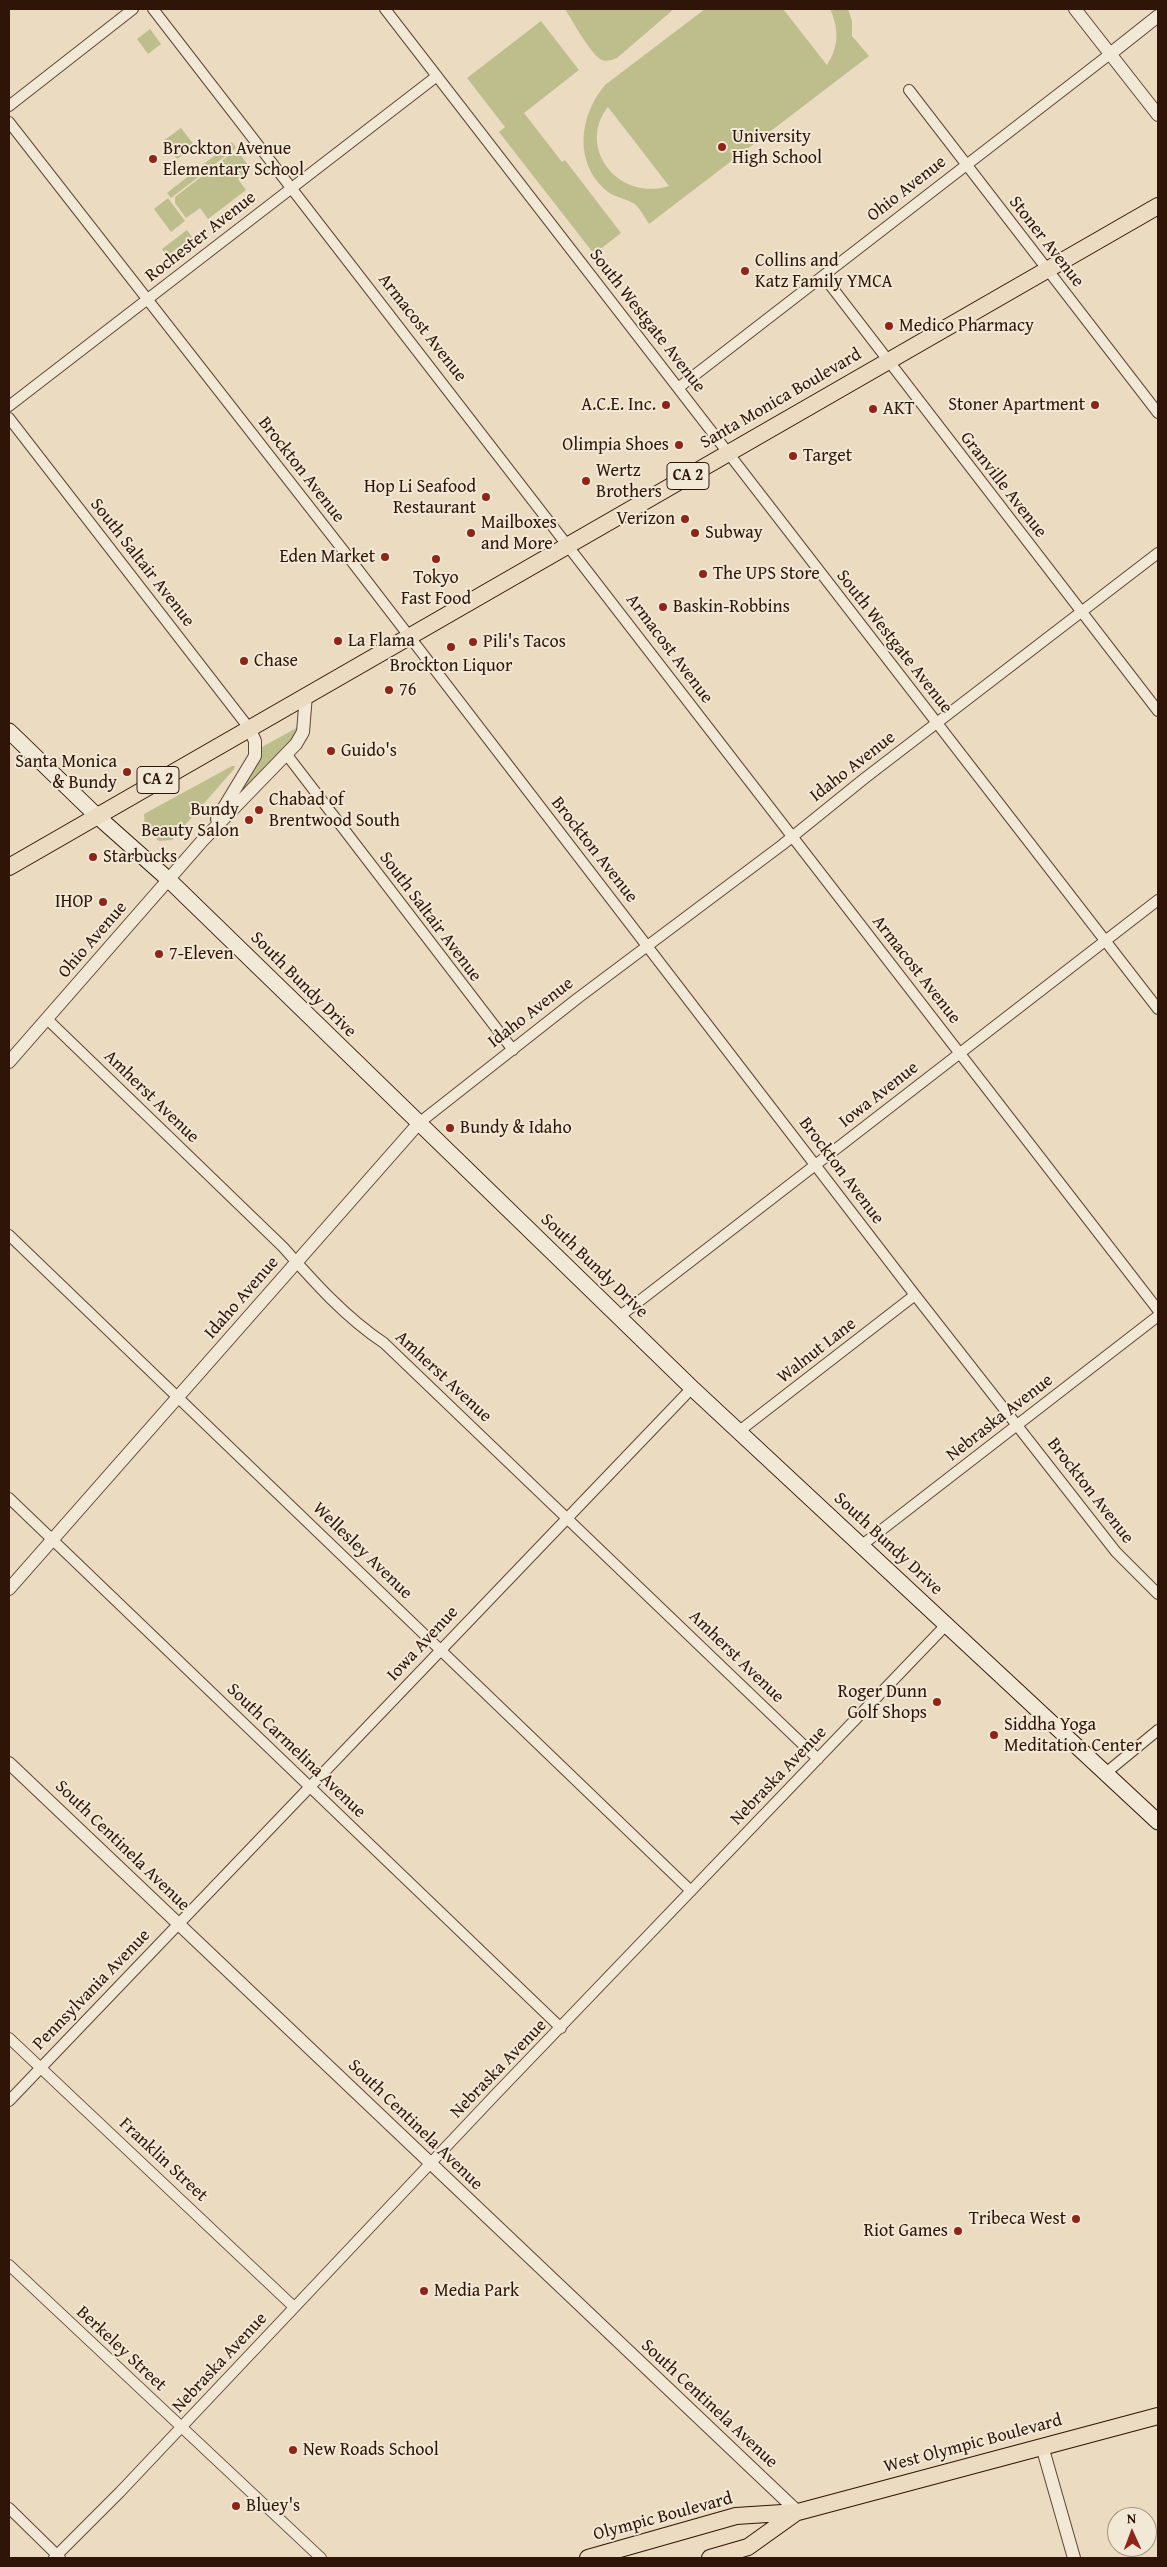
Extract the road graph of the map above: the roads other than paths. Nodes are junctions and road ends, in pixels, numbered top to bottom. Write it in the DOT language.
graph roads {
  1 [pos="133,9"];
  2 [pos="153,9"];
  3 [pos="384,9"];
  4 [pos="1075,9"];
  5 [pos="1158,16"];
  6 [pos="1110,54"];
  7 [pos="437,76"];
  8 [pos="908,90"];
  9 [pos="9,106"];
  10 [pos="1158,115"];
  11 [pos="9,122"];
  12 [pos="966,166"];
  13 [pos="292,186"];
  14 [pos="1158,206"];
  15 [pos="1047,270"];
  16 [pos="824,277"];
  17 [pos="148,299"];
  18 [pos="888,361"];
  19 [pos="678,388"];
  20 [pos="9,406"];
  21 [pos="1158,413"];
  22 [pos="9,418"];
  23 [pos="728,453"];
  24 [pos="568,545"];
  25 [pos="1158,553"];
  26 [pos="1081,611"];
  27 [pos="409,637"];
  28 [pos="306,695"];
  29 [pos="1158,712"];
  30 [pos="936,724"];
  31 [pos="249,728"];
  32 [pos="9,731"];
  33 [pos="286,755"];
  34 [pos="97,816"];
  35 [pos="792,838"];
  36 [pos="203,840"];
  37 [pos="9,867"];
  38 [pos="169,880"];
  39 [pos="1158,900"];
  40 [pos="1105,941"];
  41 [pos="648,946"];
  42 [pos="1158,1009"];
  43 [pos="47,1019"];
  44 [pos="513,1050"];
  45 [pos="961,1053"];
  46 [pos="9,1062"];
  47 [pos="419,1124"];
  48 [pos="816,1165"];
  49 [pos="9,1235"];
  50 [pos="297,1262"];
  51 [pos="915,1295"];
  52 [pos="1158,1310"];
  53 [pos="620,1316"];
  54 [pos="1158,1316"];
  55 [pos="692,1388"];
  56 [pos="179,1397"];
  57 [pos="1018,1425"];
  58 [pos="738,1432"];
  59 [pos="9,1498"];
  60 [pos="568,1517"];
  61 [pos="52,1540"];
  62 [pos="862,1545"];
  63 [pos="9,1589"];
  64 [pos="1158,1594"];
  65 [pos="947,1624"];
  66 [pos="440,1649"];
  67 [pos="1158,1730"];
  68 [pos="818,1759"];
  69 [pos="9,1762"];
  70 [pos="1107,1772"];
  71 [pos="310,1787"];
  72 [pos="1158,1822"];
  73 [pos="691,1891"];
  74 [pos="178,1924"];
  75 [pos="561,2028"];
  76 [pos="9,2038"];
  77 [pos="40,2068"];
  78 [pos="9,2101"];
  79 [pos="431,2165"];
  80 [pos="9,2265"];
  81 [pos="294,2307"];
  82 [pos="1158,2416"];
  83 [pos="181,2428"];
  84 [pos="1042,2446"];
  85 [pos="9,2508"];
  86 [pos="798,2512"];
  87 [pos="57,2557"];
  88 [pos="321,2558"];
  89 [pos="588,2558"];
  90 [pos="710,2558"];
  91 [pos="1074,2558"];
  1 -- 9 [label="street"];
  2 -- 13 [label="street, Armacost Avenue"];
  3 -- 7 [label="street, South Westgate Avenue"];
  4 -- 6 [label="street"];
  5 -- 6 [label="street, Ohio Avenue"];
  6 -- 10 [label="street"];
  6 -- 12 [label="street, Ohio Avenue"];
  7 -- 13 [label="street, Rochester Avenue"];
  7 -- 19 [label="street, South Westgate Avenue"];
  8 -- 12 [label="street, Stoner Avenue"];
  11 -- 17 [label="street, Brockton Avenue"];
  12 -- 15 [label="street, Stoner Avenue"];
  12 -- 16 [label="street, Ohio Avenue"];
  13 -- 17 [label="street, Rochester Avenue"];
  13 -- 24 [label="street, Armacost Avenue"];
  14 -- 15 [label="main road, Santa Monica Boulevard / CA 2"];
  15 -- 18 [label="main road, Santa Monica Boulevard / CA 2"];
  15 -- 21 [label="street, Stoner Avenue"];
  16 -- 18 [label="street, Granville Avenue"];
  16 -- 19 [label="street, Ohio Avenue"];
  17 -- 20 [label="street, Rochester Avenue"];
  17 -- 27 [label="street, Brockton Avenue"];
  18 -- 23 [label="main road, Santa Monica Boulevard / CA 2"];
  18 -- 26 [label="street, Granville Avenue"];
  19 -- 23 [label="street, South Westgate Avenue"];
  22 -- 31 [label="street, South Saltair Avenue"];
  23 -- 24 [label="main road, Santa Monica Boulevard / CA 2"];
  23 -- 30 [label="street, South Westgate Avenue"];
  24 -- 27 [label="main road, Santa Monica Boulevard / CA 2"];
  24 -- 35 [label="street, Armacost Avenue"];
  25 -- 26 [label="street, Idaho Avenue"];
  26 -- 29 [label="street, Granville Avenue"];
  26 -- 30 [label="street, Idaho Avenue"];
  27 -- 28 [label="main road, Santa Monica Boulevard / CA 2"];
  27 -- 41 [label="street, Brockton Avenue"];
  28 -- 31 [label="main road, Santa Monica Boulevard / CA 2"];
  28 -- 33 [label="street, Ohio Avenue"];
  30 -- 35 [label="street, Idaho Avenue"];
  30 -- 40 [label="street, South Westgate Avenue"];
  31 -- 34 [label="main road, Santa Monica Boulevard / CA 2"];
  31 -- 36 [label="street, Ohio Avenue"];
  32 -- 34 [label="main road, South Bundy Drive"];
  33 -- 36 [label="street, Ohio Avenue"];
  33 -- 44 [label="street, South Saltair Avenue"];
  34 -- 37 [label="main road, Santa Monica Boulevard / CA 2"];
  34 -- 38 [label="main road, South Bundy Drive"];
  35 -- 41 [label="street, Idaho Avenue"];
  35 -- 45 [label="street, Armacost Avenue"];
  36 -- 38 [label="street, Ohio Avenue"];
  38 -- 43 [label="street, Ohio Avenue"];
  38 -- 47 [label="main road, South Bundy Drive"];
  39 -- 40 [label="street, Iowa Avenue"];
  40 -- 42 [label="street, South Westgate Avenue"];
  40 -- 45 [label="street, Iowa Avenue"];
  41 -- 44 [label="street, Idaho Avenue"];
  41 -- 48 [label="street, Brockton Avenue"];
  43 -- 46 [label="street, Ohio Avenue"];
  43 -- 50 [label="street, Amherst Avenue"];
  44 -- 47 [label="street, Idaho Avenue"];
  45 -- 48 [label="street, Iowa Avenue"];
  45 -- 52 [label="street, Armacost Avenue"];
  47 -- 50 [label="street, Idaho Avenue"];
  47 -- 53 [label="main road, South Bundy Drive"];
  48 -- 51 [label="street, Brockton Avenue"];
  48 -- 53 [label="street, Iowa Avenue"];
  49 -- 56 [label="street, Wellesley Avenue"];
  50 -- 56 [label="street, Idaho Avenue"];
  50 -- 60 [label="street, Amherst Avenue"];
  51 -- 57 [label="street, Brockton Avenue"];
  51 -- 58 [label="street, Walnut Lane"];
  53 -- 55 [label="main road, South Bundy Drive"];
  54 -- 57 [label="street, Nebraska Avenue"];
  55 -- 58 [label="main road, South Bundy Drive"];
  55 -- 60 [label="street, Iowa Avenue"];
  56 -- 61 [label="street, Idaho Avenue"];
  56 -- 66 [label="street, Wellesley Avenue"];
  57 -- 62 [label="street, Nebraska Avenue"];
  57 -- 64 [label="street, Brockton Avenue"];
  58 -- 62 [label="main road, South Bundy Drive"];
  59 -- 61 [label="street, South Carmelina Avenue"];
  60 -- 66 [label="street, Iowa Avenue"];
  60 -- 68 [label="street, Amherst Avenue"];
  61 -- 63 [label="street, Idaho Avenue"];
  61 -- 71 [label="street, South Carmelina Avenue"];
  62 -- 65 [label="main road, South Bundy Drive"];
  65 -- 68 [label="street, Nebraska Avenue"];
  65 -- 70 [label="main road, South Bundy Drive"];
  66 -- 71 [label="street, Iowa Avenue"];
  66 -- 73 [label="street, Wellesley Avenue"];
  67 -- 70 [label="street"];
  68 -- 73 [label="street, Nebraska Avenue"];
  69 -- 74 [label="street, South Centinela Avenue"];
  70 -- 72 [label="main road, South Bundy Drive"];
  71 -- 74 [label="street, Iowa Avenue"];
  71 -- 75 [label="street, South Carmelina Avenue"];
  73 -- 75 [label="street, Nebraska Avenue"];
  74 -- 77 [label="street, Pennsylvania Avenue"];
  74 -- 79 [label="street, South Centinela Avenue"];
  75 -- 79 [label="street, Nebraska Avenue"];
  76 -- 77 [label="street, Franklin Street"];
  77 -- 78 [label="street, Pennsylvania Avenue"];
  77 -- 81 [label="street, Franklin Street"];
  79 -- 81 [label="street, Nebraska Avenue"];
  79 -- 86 [label="street, South Centinela Avenue"];
  80 -- 83 [label="street, Berkeley Street"];
  81 -- 83 [label="street, Nebraska Avenue"];
  82 -- 84 [label="main road, West Olympic Boulevard"];
  83 -- 87 [label="street, Nebraska Avenue"];
  83 -- 88 [label="street, Berkeley Street"];
  84 -- 86 [label="main road, West Olympic Boulevard"];
  84 -- 91 [label="street"];
  85 -- 87 [label="street"];
  86 -- 89 [label="main road, Olympic Boulevard"];
  86 -- 90 [label="main road"];
}
